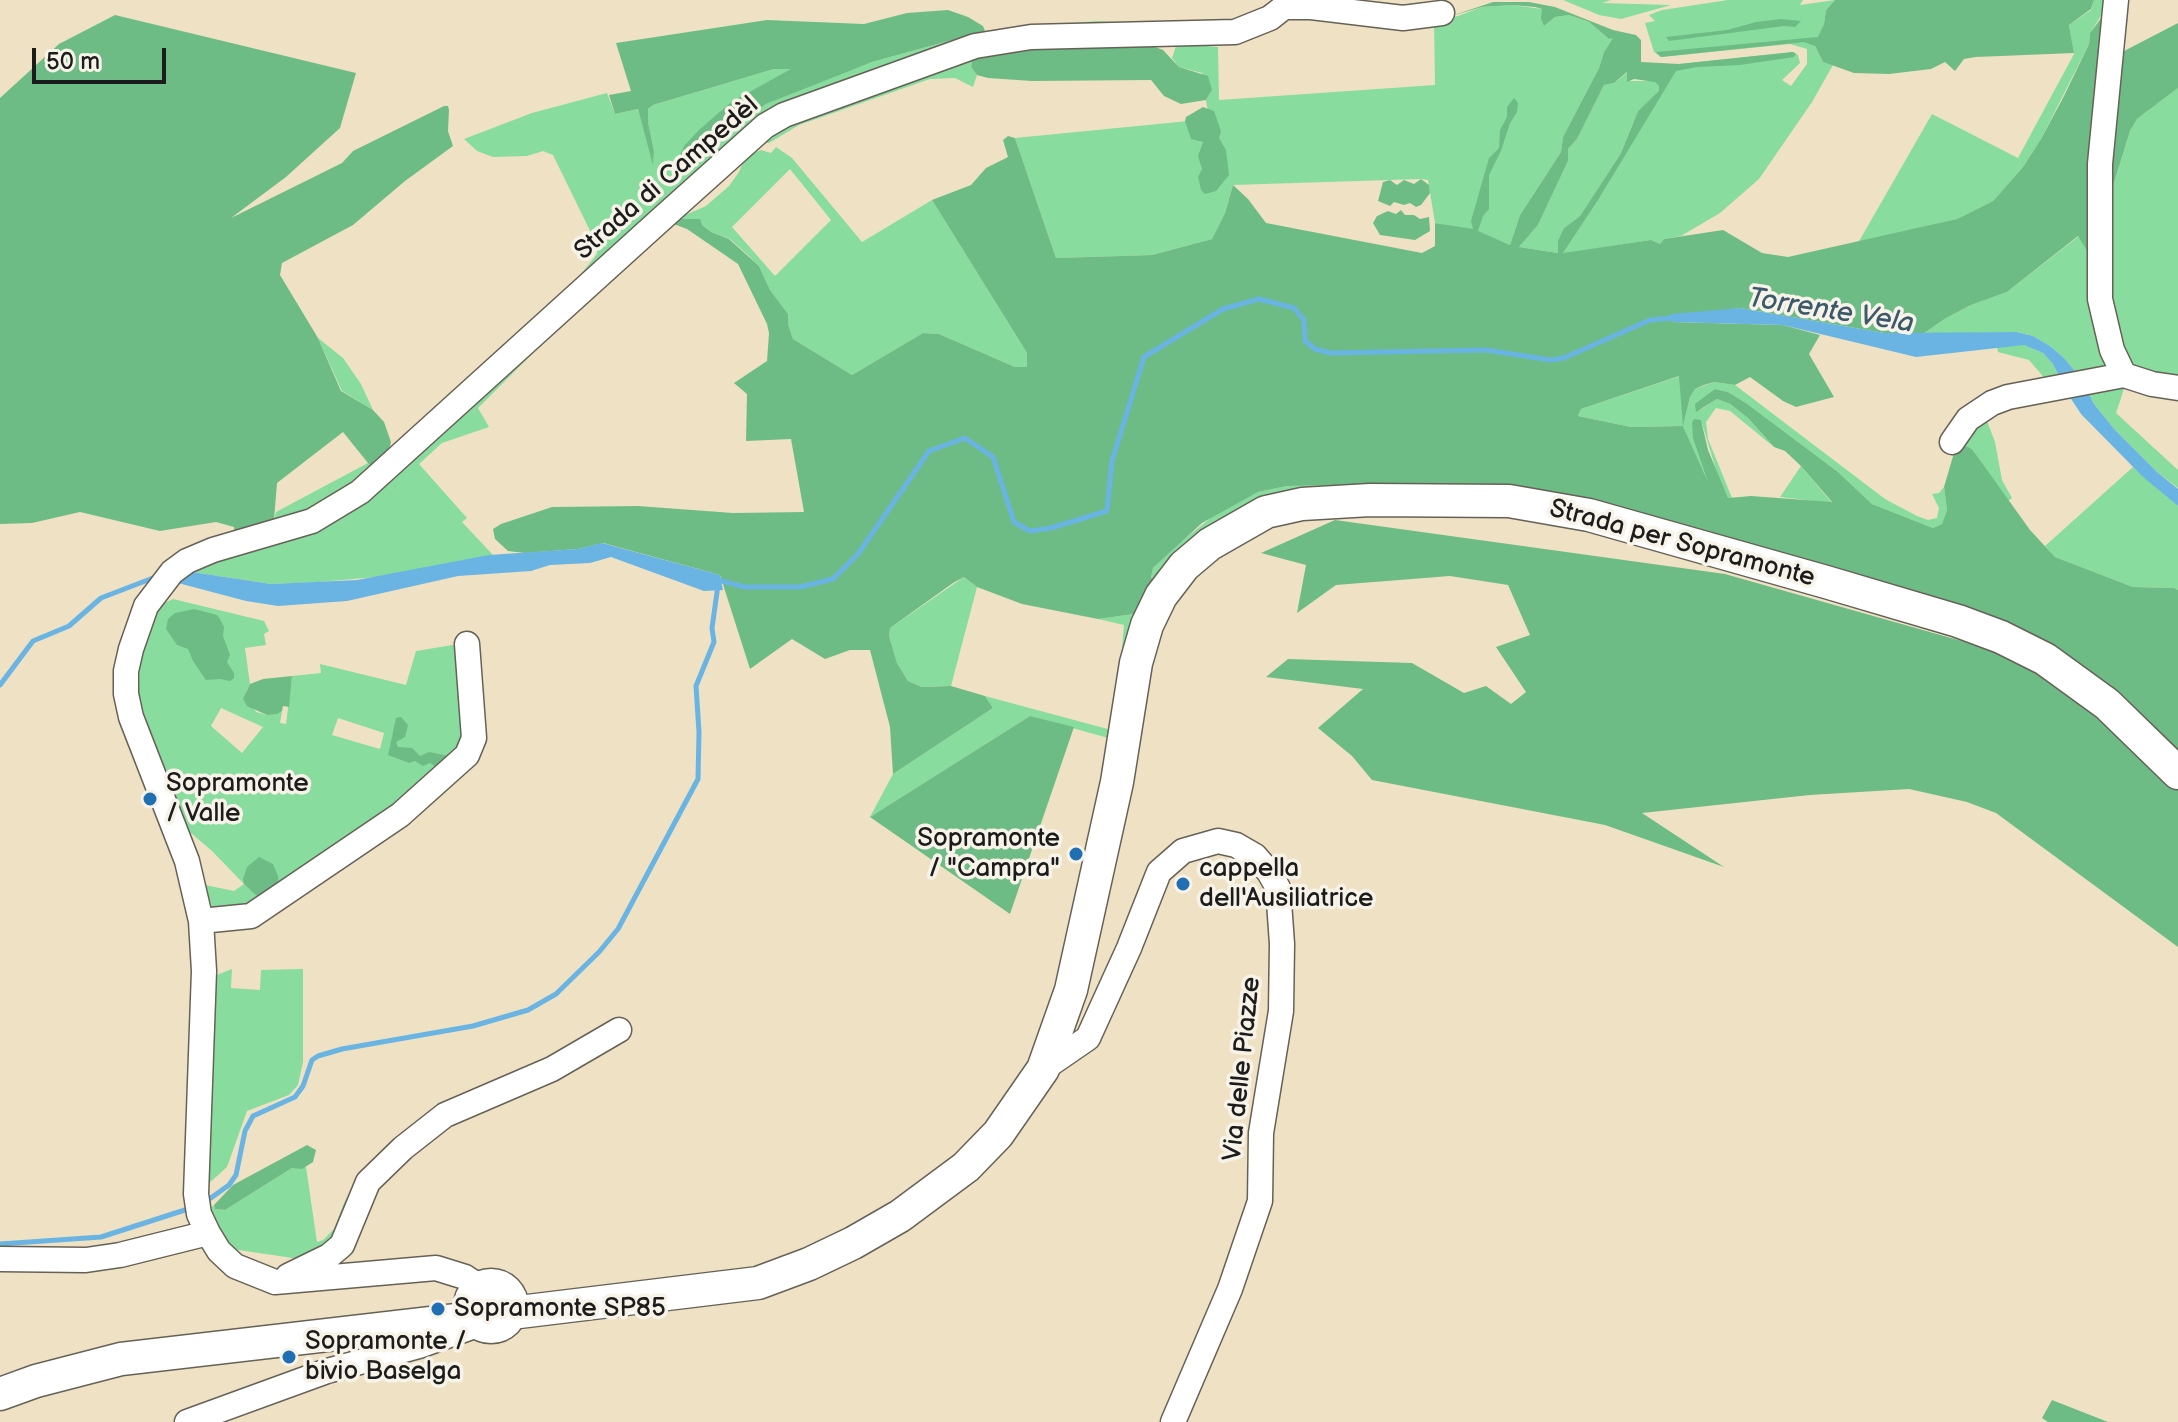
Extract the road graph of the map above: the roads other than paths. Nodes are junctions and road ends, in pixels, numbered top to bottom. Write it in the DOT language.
graph roads {
  1 [pos="2116,0"];
  2 [pos="1290,3"];
  3 [pos="1442,13"];
  4 [pos="2124,375"];
  5 [pos="2178,388"];
  6 [pos="1952,442"];
  7 [pos="467,644"];
  8 [pos="2178,773"];
  9 [pos="201,921"];
  10 [pos="1129,948"];
  11 [pos="1076,973"];
  12 [pos="619,1030"];
  13 [pos="1043,1069"];
  14 [pos="208,1233"];
  15 [pos="0,1259"];
  16 [pos="275,1282"];
  17 [pos="478,1310"];
  18 [pos="0,1394"];
  19 [pos="187,1422"];
  20 [pos="1173,1422"];
  1 -- 4 [label="street"];
  2 -- 3 [label="street"];
  2 -- 9 [label="street, Strada di Campedèl"];
  4 -- 5 [label="street"];
  4 -- 6 [label="street"];
  7 -- 9 [label="street"];
  8 -- 11 [label="main road, Strada per Sopramonte"];
  9 -- 14 [label="street"];
  10 -- 11 [label="street, Via delle Piazze"];
  10 -- 13 [label="street, Via delle Piazze"];
  10 -- 20 [label="street, Via delle Piazze"];
  11 -- 13 [label="main road, Strada per Sopramonte"];
  12 -- 16 [label="street"];
  13 -- 17 [label="main road, Strada per Sopramonte"];
  14 -- 15 [label="street"];
  14 -- 16 [label="street"];
  16 -- 17 [label="street"];
  17 -- 18 [label="main road, Strada per Sopramonte"];
  17 -- 19 [label="street"];
}
